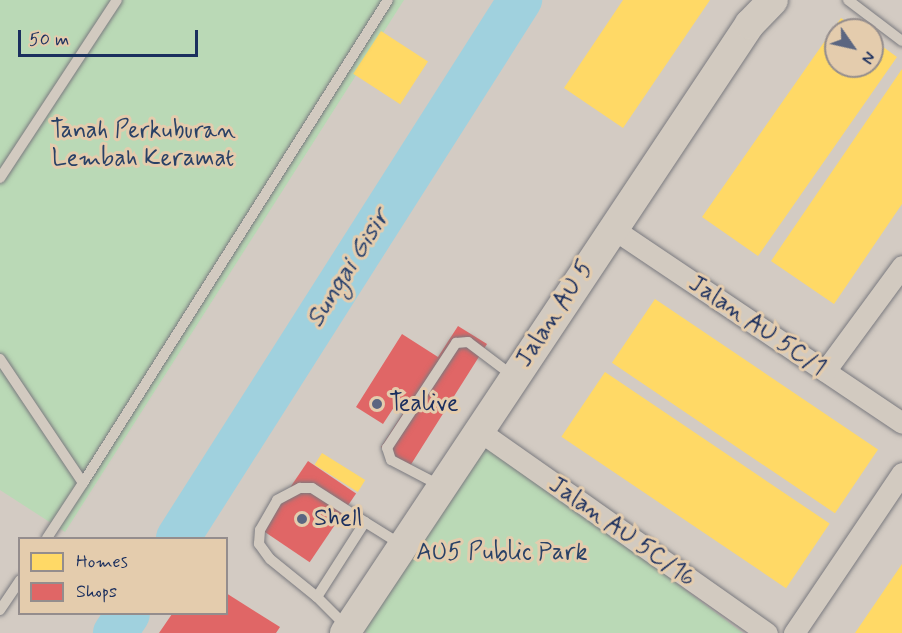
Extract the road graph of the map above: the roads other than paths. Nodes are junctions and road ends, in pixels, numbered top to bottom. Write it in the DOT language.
graph roads {
  1 [pos="117,0"];
  2 [pos="388,0"];
  3 [pos="773,0"];
  4 [pos="848,0"];
  5 [pos="902,41"];
  6 [pos="0,178"];
  7 [pos="612,228"];
  8 [pos="902,266"];
  9 [pos="0,359"];
  10 [pos="825,371"];
  11 [pos="514,377"];
  12 [pos="902,423"];
  13 [pos="478,430"];
  14 [pos="902,474"];
  15 [pos="83,483"];
  16 [pos="441,486"];
  17 [pos="365,522"];
  18 [pos="47,537"];
  19 [pos="402,545"];
  20 [pos="18,583"];
  21 [pos="317,597"];
  22 [pos="0,610"];
  23 [pos="350,631"];
  24 [pos="767,633"];
  25 [pos="794,633"];
  1 -- 6 [label="lane"];
  2 -- 15 [label="lane"];
  3 -- 7 [label="main road, Jalan AU 5"];
  4 -- 5 [label="lane"];
  7 -- 10 [label="street, Jalan AU 5C/1"];
  7 -- 11 [label="main road, Jalan AU 5"];
  8 -- 10 [label="street"];
  9 -- 15 [label="lane"];
  10 -- 12 [label="street, Jalan AU 5C/1"];
  11 -- 13 [label="main road, Jalan AU 5"];
  11 -- 16 [label="lane"];
  13 -- 16 [label="main road, Jalan AU 5"];
  13 -- 24 [label="street, Jalan AU 5C/16"];
  14 -- 25 [label="street"];
  15 -- 18 [label="lane"];
  16 -- 19 [label="main road, Jalan AU 5"];
  17 -- 19 [label="lane"];
  17 -- 21 [label="lane"];
  17 -- 21 [label="lane"];
  19 -- 23 [label="main road, Jalan AU 5"];
  20 -- 22 [label="lane"];
  21 -- 23 [label="lane"];
}
